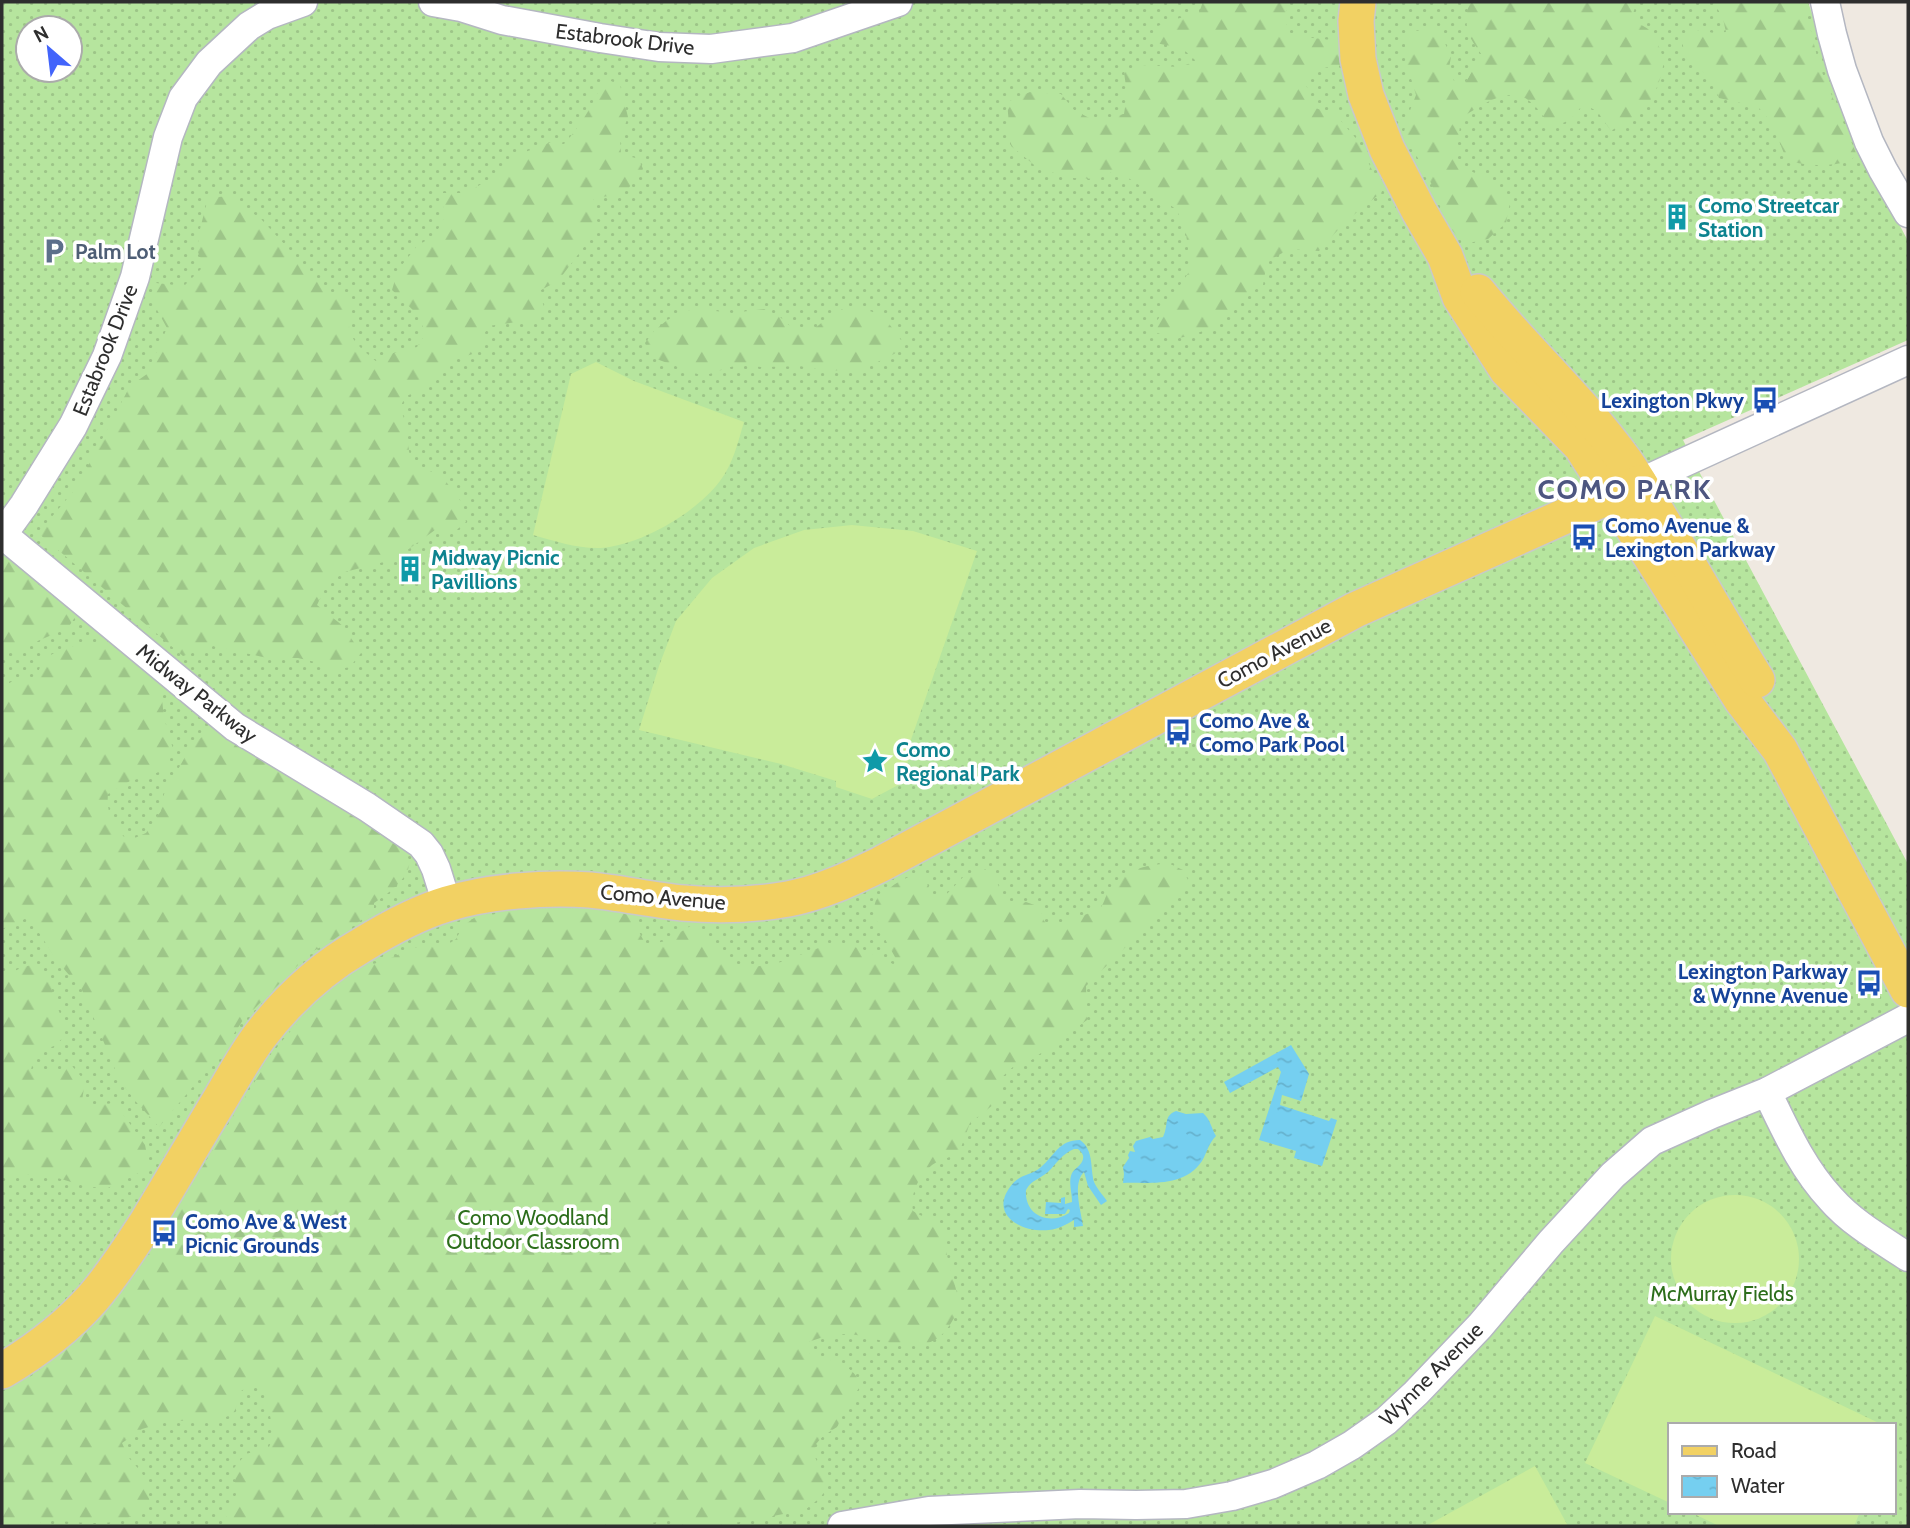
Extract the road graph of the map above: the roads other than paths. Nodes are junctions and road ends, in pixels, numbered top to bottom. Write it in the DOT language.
graph roads {
  1 [pos="303,2"];
  2 [pos="433,2"];
  3 [pos="898,2"];
  4 [pos="1357,2"];
  5 [pos="1825,2"];
  6 [pos="1908,213"];
  7 [pos="1908,360"];
  8 [pos="1626,489"];
  9 [pos="2,534"];
  10 [pos="447,904"];
  11 [pos="1908,990"];
  12 [pos="1901,1022"];
  13 [pos="1767,1093"];
  14 [pos="1908,1257"];
  15 [pos="2,1371"];
  16 [pos="842,1526"];
  1 -- 9 [label="street, Estabrook Drive"];
  2 -- 3 [label="street, Estabrook Drive"];
  4 -- 8 [label="main road"];
  5 -- 6 [label="street"];
  7 -- 8 [label="street"];
  8 -- 10 [label="main road, Como Avenue"];
  8 -- 11 [label="main road"];
  9 -- 10 [label="street, Midway Parkway"];
  10 -- 15 [label="main road, Como Avenue"];
  12 -- 13 [label="street, Wynne Avenue"];
  13 -- 14 [label="street"];
  13 -- 16 [label="street, Wynne Avenue"];
}
